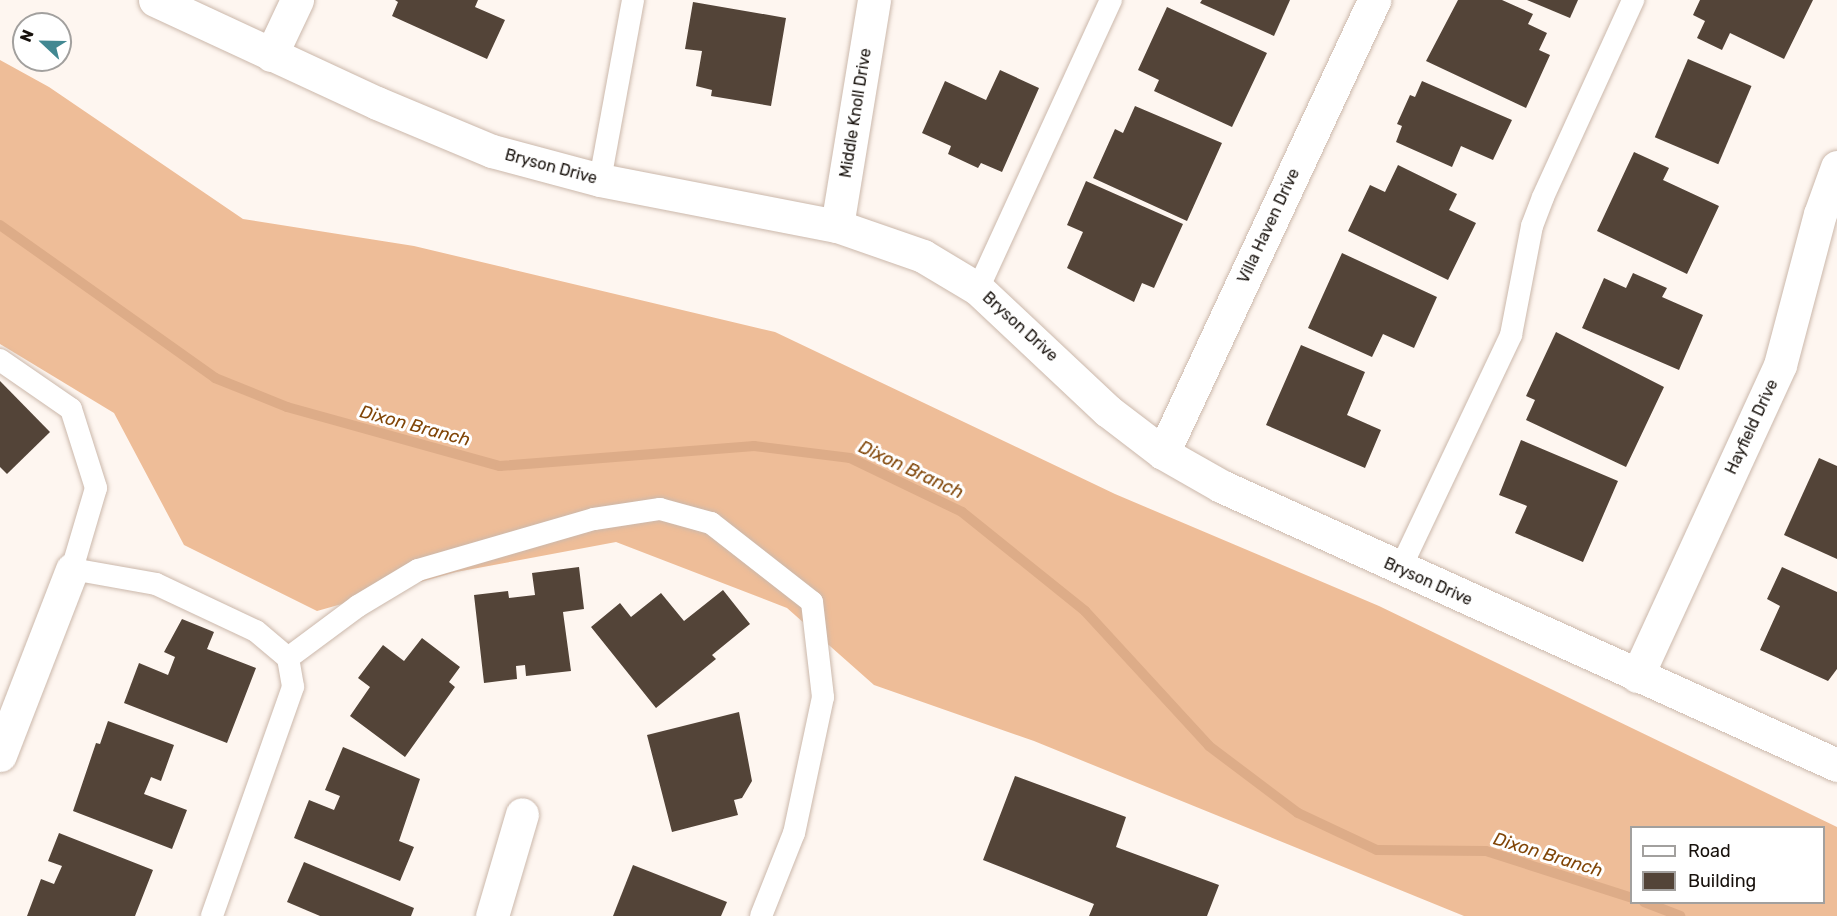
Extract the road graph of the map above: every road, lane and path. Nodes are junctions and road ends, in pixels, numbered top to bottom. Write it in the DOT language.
graph roads {
  1 [pos="155,0"];
  2 [pos="297,0"];
  3 [pos="633,0"];
  4 [pos="874,0"];
  5 [pos="1111,0"];
  6 [pos="1374,0"];
  7 [pos="1632,0"];
  8 [pos="271,55"];
  9 [pos="1837,167"];
  10 [pos="600,180"];
  11 [pos="837,226"];
  12 [pos="978,289"];
  13 [pos="0,360"];
  14 [pos="1164,453"];
  15 [pos="72,569"];
  16 [pos="1400,569"];
  17 [pos="288,658"];
  18 [pos="1637,676"];
  19 [pos="0,755"];
  20 [pos="1837,765"];
  21 [pos="522,814"];
  22 [pos="212,916"];
  23 [pos="492,916"];
  24 [pos="761,916"];
  1 -- 8 [label="street, Bryson Drive"];
  2 -- 8 [label="street"];
  3 -- 10 [label="lane"];
  4 -- 11 [label="street, Middle Knoll Drive"];
  5 -- 12 [label="lane"];
  6 -- 14 [label="street, Villa Haven Drive"];
  7 -- 16 [label="lane"];
  8 -- 10 [label="street, Bryson Drive"];
  9 -- 18 [label="street, Hayfield Drive"];
  10 -- 11 [label="street, Bryson Drive"];
  11 -- 12 [label="street, Bryson Drive"];
  12 -- 14 [label="street, Bryson Drive"];
  13 -- 15 [label="lane"];
  14 -- 16 [label="street, Bryson Drive"];
  15 -- 17 [label="lane"];
  15 -- 19 [label="street"];
  16 -- 18 [label="street, Bryson Drive"];
  17 -- 22 [label="lane"];
  17 -- 24 [label="lane"];
  18 -- 20 [label="street, Bryson Drive"];
  21 -- 23 [label="street"];
}
